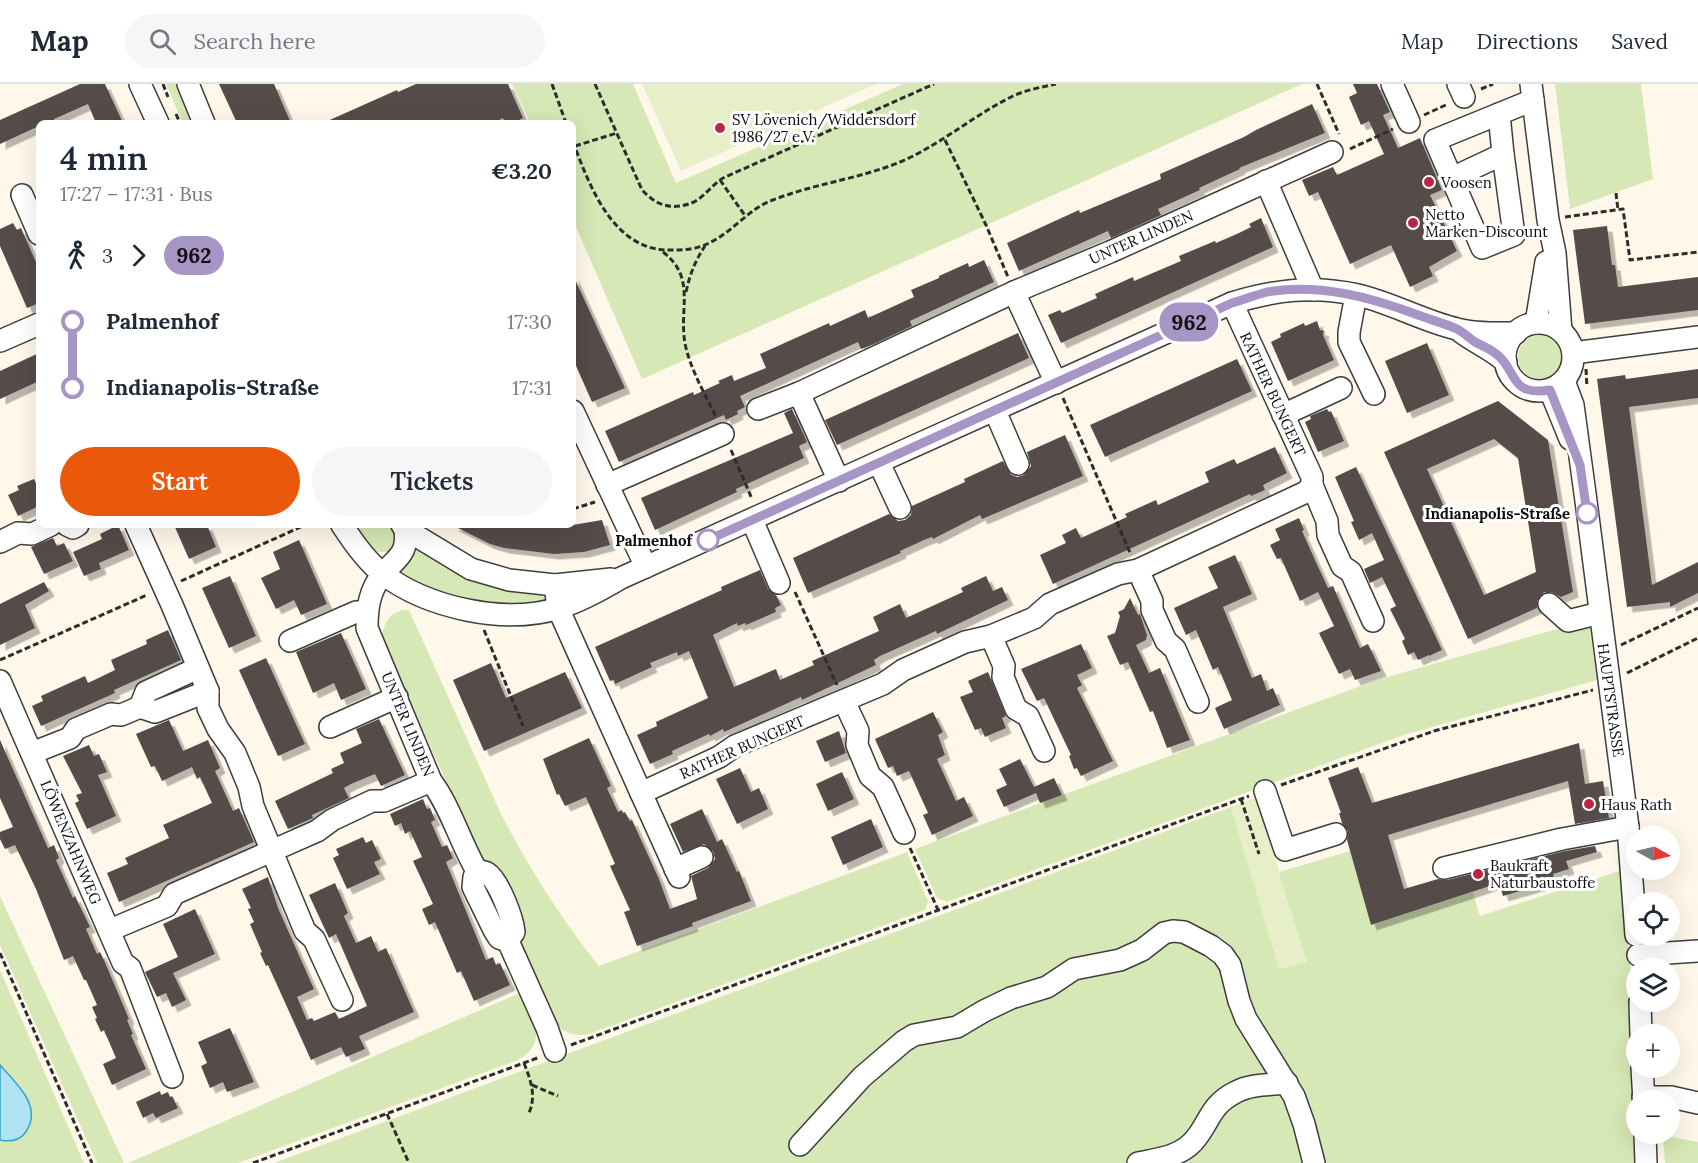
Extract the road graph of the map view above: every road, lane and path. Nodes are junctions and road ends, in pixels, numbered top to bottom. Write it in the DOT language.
graph roads {
  1 [pos="140,84"];
  2 [pos="188,84"];
  3 [pos="552,84"];
  4 [pos="595,84"];
  5 [pos="934,84"];
  6 [pos="1056,84"];
  7 [pos="1392,84"];
  8 [pos="1532,92"];
  9 [pos="1499,114"];
  10 [pos="157,120"];
  11 [pos="203,120"];
  12 [pos="565,120"];
  13 [pos="1409,122"];
  14 [pos="617,133"];
  15 [pos="945,140"];
  16 [pos="576,144"];
  17 [pos="576,150"];
  18 [pos="1332,152"];
  19 [pos="1503,154"];
  20 [pos="1452,178"];
  21 [pos="720,180"];
  22 [pos="1266,181"];
  23 [pos="1616,193"];
  24 [pos="22,195"];
  25 [pos="1618,210"];
  26 [pos="746,217"];
  27 [pos="1548,220"];
  28 [pos="36,227"];
  29 [pos="706,245"];
  30 [pos="661,251"];
  31 [pos="1698,252"];
  32 [pos="1313,290"];
  33 [pos="686,292"];
  34 [pos="1014,292"];
  35 [pos="1356,295"];
  36 [pos="1232,303"];
  37 [pos="1536,323"];
  38 [pos="36,327"];
  39 [pos="1458,330"];
  40 [pos="1561,331"];
  41 [pos="1516,333"];
  42 [pos="1698,337"];
  43 [pos="0,341"];
  44 [pos="1573,353"];
  45 [pos="690,362"];
  46 [pos="1501,367"];
  47 [pos="1056,383"];
  48 [pos="1341,388"];
  49 [pos="1551,391"];
  50 [pos="799,393"];
  51 [pos="1374,394"];
  52 [pos="758,409"];
  53 [pos="995,411"];
  54 [pos="1283,415"];
  55 [pos="723,434"];
  56 [pos="579,437"];
  57 [pos="879,463"];
  58 [pos="1018,464"];
  59 [pos="839,481"];
  60 [pos="1312,485"];
  61 [pos="609,490"];
  62 [pos="576,507"];
  63 [pos="900,508"];
  64 [pos="752,520"];
  65 [pos="45,528"];
  66 [pos="137,528"];
  67 [pos="344,528"];
  68 [pos="403,528"];
  69 [pos="405,528"];
  70 [pos="0,542"];
  71 [pos="646,567"];
  72 [pos="1138,570"];
  73 [pos="383,574"];
  74 [pos="621,578"];
  75 [pos="555,585"];
  76 [pos="786,586"];
  77 [pos="1549,604"];
  78 [pos="558,608"];
  79 [pos="1698,608"];
  80 [pos="477,611"];
  81 [pos="367,612"];
  82 [pos="1600,613"];
  83 [pos="1373,621"];
  84 [pos="991,636"];
  85 [pos="1698,638"];
  86 [pos="290,640"];
  87 [pos="1620,645"];
  88 [pos="198,668"];
  89 [pos="0,681"];
  90 [pos="1609,683"];
  91 [pos="208,691"];
  92 [pos="397,697"];
  93 [pos="844,701"];
  94 [pos="1198,702"];
  95 [pos="140,707"];
  96 [pos="523,726"];
  97 [pos="330,727"];
  98 [pos="1044,752"];
  99 [pos="32,753"];
  100 [pos="431,781"];
  101 [pos="1265,791"];
  102 [pos="640,793"];
  103 [pos="1242,799"];
  104 [pos="1628,826"];
  105 [pos="1626,827"];
  106 [pos="904,832"];
  107 [pos="1336,834"];
  108 [pos="271,852"];
  109 [pos="1259,854"];
  110 [pos="702,857"];
  111 [pos="1444,868"];
  112 [pos="1632,880"];
  113 [pos="939,912"];
  114 [pos="110,930"];
  115 [pos="1637,949"];
  116 [pos="1698,951"];
  117 [pos="0,953"];
  118 [pos="342,1000"];
  119 [pos="555,1051"];
  120 [pos="524,1063"];
  121 [pos="172,1077"];
  122 [pos="1287,1083"];
  123 [pos="532,1085"];
  124 [pos="558,1096"];
  125 [pos="1680,1099"];
  126 [pos="1698,1103"];
  127 [pos="387,1113"];
  128 [pos="528,1115"];
  129 [pos="1645,1144"];
  130 [pos="800,1145"];
  131 [pos="93,1163"];
  132 [pos="253,1163"];
  133 [pos="409,1163"];
  134 [pos="1138,1163"];
  135 [pos="1314,1163"];
  136 [pos="1646,1163"];
  1 -- 10 [label="street"];
  2 -- 11 [label="street"];
  3 -- 12 [label="path"];
  4 -- 14 [label="path"];
  5 -- 21 [label="path"];
  6 -- 15 [label="path"];
  7 -- 13 [label="street"];
  8 -- 9 [label="street"];
  8 -- 27 [label="street"];
  9 -- 19 [label="street"];
  9 -- 20 [label="street"];
  14 -- 16 [label="path"];
  14 -- 21 [label="path"];
  15 -- 26 [label="path"];
  15 -- 34 [label="path"];
  17 -- 30 [label="path"];
  18 -- 22 [label="street, UNTER LINDEN"];
  19 -- 20 [label="street"];
  19 -- 20 [label="street"];
  21 -- 26 [label="path"];
  22 -- 32 [label="street"];
  22 -- 34 [label="street, UNTER LINDEN"];
  23 -- 25 [label="path"];
  24 -- 28 [label="street"];
  25 -- 27 [label="path"];
  25 -- 31 [label="path"];
  26 -- 29 [label="path"];
  27 -- 37 [label="street"];
  27 -- 40 [label="street"];
  29 -- 30 [label="path"];
  29 -- 33 [label="path"];
  30 -- 33 [label="path"];
  32 -- 35 [label="street"];
  32 -- 36 [label="street"];
  33 -- 45 [label="path"];
  34 -- 47 [label="street"];
  34 -- 50 [label="street, UNTER LINDEN"];
  35 -- 39 [label="street"];
  35 -- 51 [label="street"];
  36 -- 47 [label="street"];
  36 -- 54 [label="street, RATHER BUNGERT"];
  37 -- 40 [label="street"];
  37 -- 41 [label="street"];
  38 -- 43 [label="street"];
  39 -- 41 [label="street"];
  39 -- 46 [label="street"];
  40 -- 44 [label="street"];
  41 -- 46 [label="street"];
  42 -- 44 [label="street"];
  44 -- 49 [label="street"];
  46 -- 49 [label="street"];
  46 -- 49 [label="path"];
  47 -- 53 [label="street"];
  47 -- 72 [label="path"];
  48 -- 54 [label="street"];
  49 -- 82 [label="street, HAUPTSTRASSE"];
  50 -- 52 [label="street, UNTER LINDEN"];
  50 -- 59 [label="street"];
  53 -- 57 [label="street"];
  53 -- 58 [label="street"];
  54 -- 60 [label="street, RATHER BUNGERT"];
  55 -- 61 [label="street"];
  56 -- 61 [label="street"];
  57 -- 59 [label="street"];
  57 -- 63 [label="street"];
  59 -- 64 [label="street"];
  60 -- 72 [label="street, RATHER BUNGERT"];
  60 -- 83 [label="street, RATHER BUNGERT"];
  61 -- 62 [label="path"];
  61 -- 71 [label="street"];
  64 -- 71 [label="street"];
  64 -- 76 [label="street"];
  65 -- 70 [label="street"];
  66 -- 88 [label="street"];
  67 -- 73 [label="street"];
  68 -- 73 [label="street"];
  69 -- 75 [label="street"];
  71 -- 74 [label="street"];
  72 -- 84 [label="street, RATHER BUNGERT"];
  72 -- 94 [label="street"];
  73 -- 80 [label="street"];
  73 -- 81 [label="street"];
  74 -- 75 [label="street"];
  74 -- 78 [label="street"];
  75 -- 78 [label="street"];
  76 -- 93 [label="path"];
  77 -- 82 [label="street"];
  78 -- 80 [label="street"];
  78 -- 102 [label="street"];
  79 -- 87 [label="path"];
  80 -- 96 [label="path"];
  81 -- 86 [label="street"];
  81 -- 92 [label="street, UNTER LINDEN"];
  82 -- 90 [label="street, HAUPTSTRASSE"];
  84 -- 93 [label="street, RATHER BUNGERT"];
  84 -- 98 [label="street"];
  85 -- 90 [label="path"];
  88 -- 91 [label="street"];
  88 -- 95 [label="street"];
  89 -- 99 [label="street, LÖWENZAHNWEG"];
  90 -- 101 [label="path"];
  90 -- 104 [label="street, HAUPTSTRASSE"];
  91 -- 95 [label="street"];
  91 -- 108 [label="street"];
  92 -- 97 [label="street"];
  92 -- 100 [label="street, UNTER LINDEN"];
  93 -- 102 [label="street, RATHER BUNGERT"];
  93 -- 106 [label="street"];
  95 -- 99 [label="street"];
  99 -- 114 [label="street, LÖWENZAHNWEG"];
  100 -- 108 [label="street"];
  100 -- 119 [label="street, UNTER LINDEN"];
  101 -- 103 [label="path"];
  101 -- 107 [label="street"];
  102 -- 110 [label="street"];
  103 -- 109 [label="path"];
  103 -- 113 [label="path"];
  105 -- 111 [label="street"];
  106 -- 113 [label="path"];
  108 -- 114 [label="street"];
  108 -- 118 [label="street"];
  112 -- 115 [label="street, HAUPTSTRASSE"];
  113 -- 119 [label="path"];
  114 -- 121 [label="street, LÖWENZAHNWEG"];
  115 -- 116 [label="street"];
  117 -- 131 [label="path"];
  119 -- 120 [label="path"];
  120 -- 123 [label="path"];
  120 -- 127 [label="path"];
  122 -- 130 [label="street"];
  122 -- 134 [label="street"];
  122 -- 135 [label="street"];
  123 -- 124 [label="path"];
  123 -- 128 [label="path"];
  125 -- 126 [label="street"];
  127 -- 132 [label="path"];
  127 -- 133 [label="path"];
  129 -- 136 [label="street"];
}
